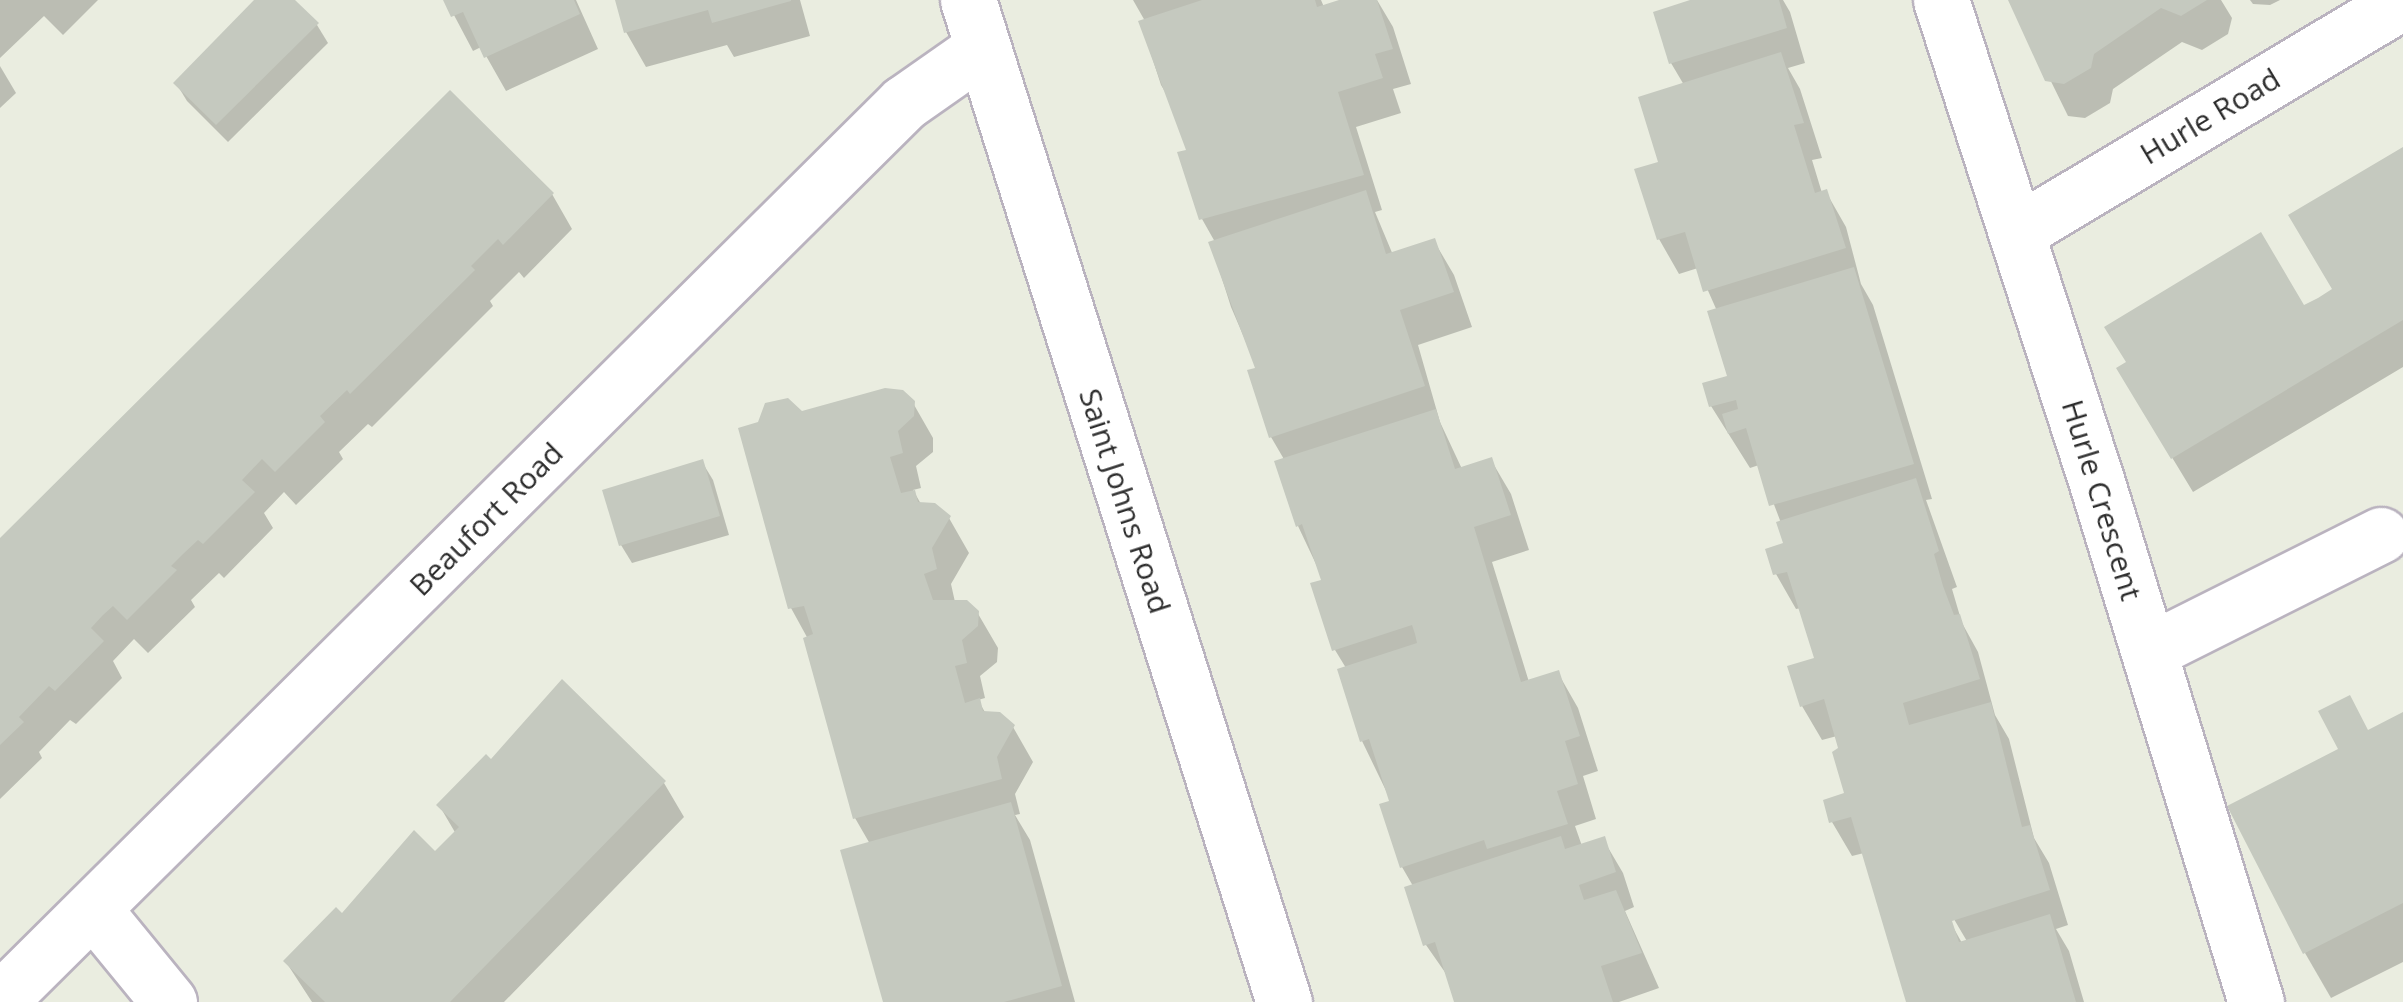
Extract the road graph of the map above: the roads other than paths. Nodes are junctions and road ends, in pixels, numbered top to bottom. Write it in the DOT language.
graph roads {
  1 [pos="1940,0"];
  2 [pos="2403,0"];
  3 [pos="975,25"];
  4 [pos="2016,232"];
  5 [pos="2381,535"];
  6 [pos="2149,651"];
  7 [pos="93,909"];
  8 [pos="0,1000"];
  9 [pos="168,1002"];
  10 [pos="1284,1002"];
  11 [pos="2256,1002"];
  1 -- 4 [label="street, Hurle Crescent"];
  2 -- 4 [label="street, Hurle Road"];
  3 -- 7 [label="street, Beaufort Road"];
  3 -- 10 [label="street, Saint Johns Road"];
  4 -- 6 [label="street, Hurle Crescent"];
  5 -- 6 [label="street"];
  6 -- 11 [label="street, Hurle Crescent"];
  7 -- 8 [label="street, Beaufort Road"];
  7 -- 9 [label="street"];
}
